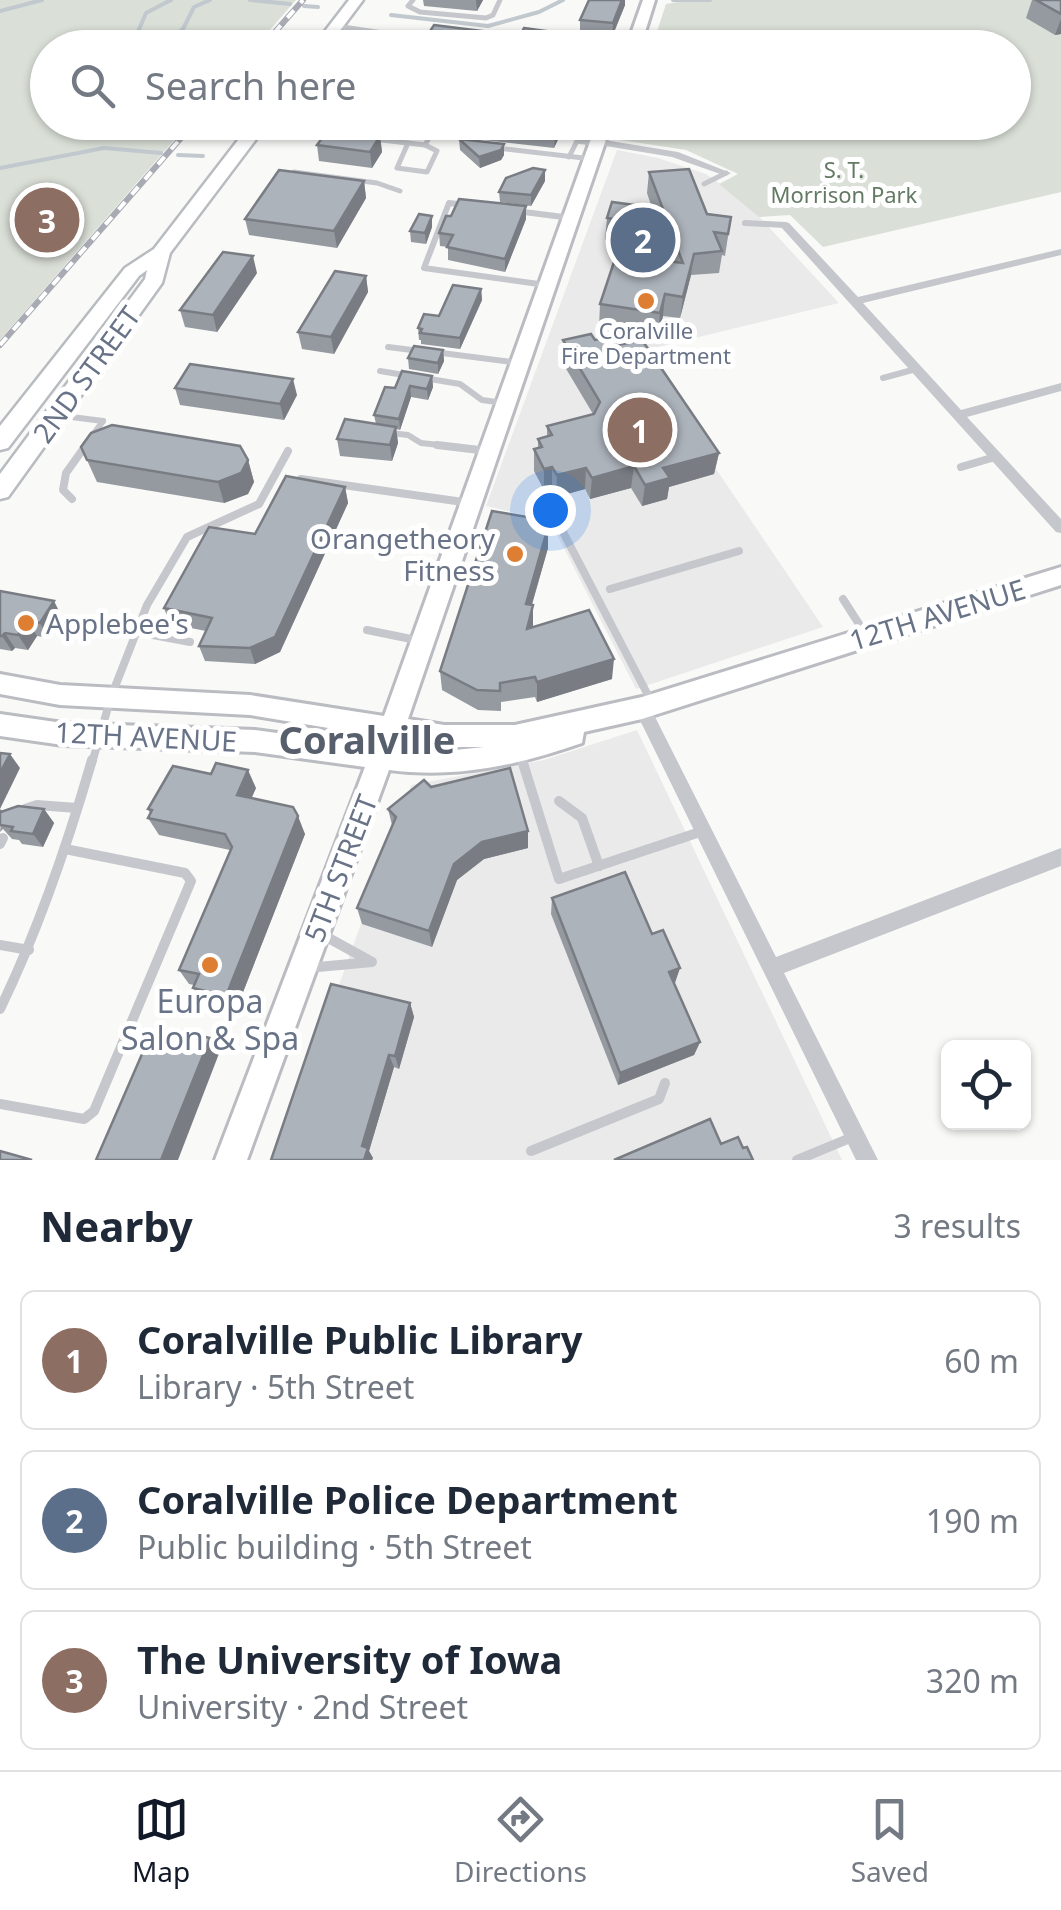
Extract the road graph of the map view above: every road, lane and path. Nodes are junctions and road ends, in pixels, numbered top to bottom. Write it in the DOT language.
graph roads {
  1 [pos="356,0"];
  2 [pos="413,0"];
  3 [pos="500,0"];
  4 [pos="650,0"];
  5 [pos="336,26"];
  6 [pos="333,30"];
  7 [pos="367,30"];
  8 [pos="640,30"];
  9 [pos="248,140"];
  10 [pos="381,140"];
  11 [pos="429,140"];
  12 [pos="408,143"];
  13 [pos="594,143"];
  14 [pos="426,145"];
  15 [pos="482,146"];
  16 [pos="294,172"];
  17 [pos="726,174"];
  18 [pos="704,184"];
  19 [pos="400,191"];
  20 [pos="484,207"];
  21 [pos="501,210"];
  22 [pos="571,218"];
  23 [pos="745,223"];
  24 [pos="786,225"];
  25 [pos="1061,252"];
  26 [pos="161,253"];
  27 [pos="547,285"];
  28 [pos="854,302"];
  29 [pos="388,347"];
  30 [pos="519,363"];
  31 [pos="916,369"];
  32 [pos="380,371"];
  33 [pos="883,378"];
  34 [pos="1061,388"];
  35 [pos="505,403"];
  36 [pos="56,415"];
  37 [pos="958,415"];
  38 [pos="374,431"];
  39 [pos="0,442"];
  40 [pos="288,451"];
  41 [pos="488,451"];
  42 [pos="996,457"];
  43 [pos="961,467"];
  44 [pos="277,476"];
  45 [pos="0,491"];
  46 [pos="72,499"];
  47 [pos="471,513"];
  48 [pos="526,525"];
  49 [pos="1061,528"];
  50 [pos="739,551"];
  51 [pos="1061,576"];
  52 [pos="610,589"];
  53 [pos="843,599"];
  54 [pos="367,630"];
  55 [pos="136,632"];
  56 [pos="866,635"];
  57 [pos="422,641"];
  58 [pos="190,642"];
  59 [pos="0,684"];
  60 [pos="110,697"];
  61 [pos="648,706"];
  62 [pos="0,724"];
  63 [pos="393,726"];
  64 [pos="98,736"];
  65 [pos="520,752"];
  66 [pos="381,759"];
  67 [pos="559,801"];
  68 [pos="78,808"];
  69 [pos="14,817"];
  70 [pos="703,831"];
  71 [pos="65,849"];
  72 [pos="1061,858"];
  73 [pos="599,866"];
  74 [pos="316,931"];
  75 [pos="0,945"];
  76 [pos="29,950"];
  77 [pos="771,968"];
  78 [pos="302,969"];
  79 [pos="0,1009"];
  80 [pos="665,1083"];
  81 [pos="0,1104"];
  82 [pos="854,1136"];
  83 [pos="531,1151"];
  84 [pos="230,1160"];
  85 [pos="797,1160"];
  86 [pos="867,1160"];
  1 -- 5 [label="main road"];
  2 -- 3 [label="lane"];
  4 -- 8 [label="main road"];
  5 -- 6 [label="main road"];
  5 -- 7 [label="lane"];
  9 -- 26 [label="main road, 2ND STREET"];
  10 -- 12 [label="lane"];
  11 -- 14 [label="lane"];
  12 -- 14 [label="lane"];
  12 -- 14 [label="lane"];
  13 -- 15 [label="lane"];
  13 -- 17 [label="street"];
  13 -- 22 [label="main road, 5TH STREET"];
  16 -- 19 [label="lane"];
  17 -- 18 [label="lane"];
  20 -- 27 [label="lane"];
  21 -- 22 [label="lane"];
  22 -- 27 [label="main road, 5TH STREET"];
  23 -- 24 [label="lane"];
  24 -- 28 [label="street"];
  25 -- 28 [label="street"];
  26 -- 36 [label="main road, 2ND STREET"];
  26 -- 39 [label="main road, 2ND STREET"];
  27 -- 30 [label="main road, 5TH STREET"];
  28 -- 31 [label="street"];
  29 -- 30 [label="lane"];
  30 -- 35 [label="main road, 5TH STREET"];
  31 -- 33 [label="lane"];
  31 -- 37 [label="street"];
  32 -- 35 [label="lane"];
  34 -- 37 [label="street"];
  35 -- 41 [label="main road, 5TH STREET"];
  36 -- 45 [label="main road, 2ND STREET"];
  36 -- 46 [label="lane"];
  37 -- 42 [label="street"];
  38 -- 41 [label="lane"];
  40 -- 44 [label="lane"];
  41 -- 47 [label="main road, 5TH STREET"];
  42 -- 43 [label="lane"];
  42 -- 49 [label="street"];
  44 -- 47 [label="lane"];
  44 -- 55 [label="lane"];
  47 -- 57 [label="main road, 5TH STREET"];
  48 -- 61 [label="lane"];
  50 -- 52 [label="lane"];
  51 -- 56 [label="main road, 12TH AVENUE"];
  53 -- 56 [label="lane"];
  54 -- 57 [label="lane"];
  55 -- 58 [label="lane"];
  55 -- 60 [label="lane"];
  56 -- 61 [label="main road, 12TH AVENUE"];
  57 -- 63 [label="main road, 5TH STREET"];
  59 -- 60 [label="main road, 12TH AVENUE"];
  60 -- 63 [label="main road, 12TH AVENUE"];
  60 -- 64 [label="lane"];
  61 -- 63 [label="main road, 12TH AVENUE"];
  61 -- 65 [label="main road, 12TH AVENUE"];
  61 -- 70 [label="street"];
  62 -- 64 [label="main road, 12TH AVENUE"];
  63 -- 66 [label="main road, 5TH STREET"];
  64 -- 66 [label="main road, 12TH AVENUE"];
  64 -- 68 [label="lane"];
  65 -- 66 [label="main road, 12TH AVENUE"];
  65 -- 73 [label="lane"];
  66 -- 74 [label="main road, 5TH STREET"];
  67 -- 73 [label="lane"];
  68 -- 69 [label="lane"];
  68 -- 71 [label="lane"];
  70 -- 73 [label="lane"];
  70 -- 77 [label="street"];
  71 -- 76 [label="lane"];
  71 -- 81 [label="lane"];
  72 -- 77 [label="street"];
  74 -- 78 [label="main road, 5TH STREET"];
  74 -- 78 [label="lane"];
  75 -- 76 [label="lane"];
  76 -- 79 [label="lane"];
  77 -- 82 [label="street"];
  78 -- 84 [label="main road, 5TH STREET"];
  80 -- 83 [label="lane"];
  82 -- 85 [label="lane"];
  82 -- 86 [label="street"];
}
